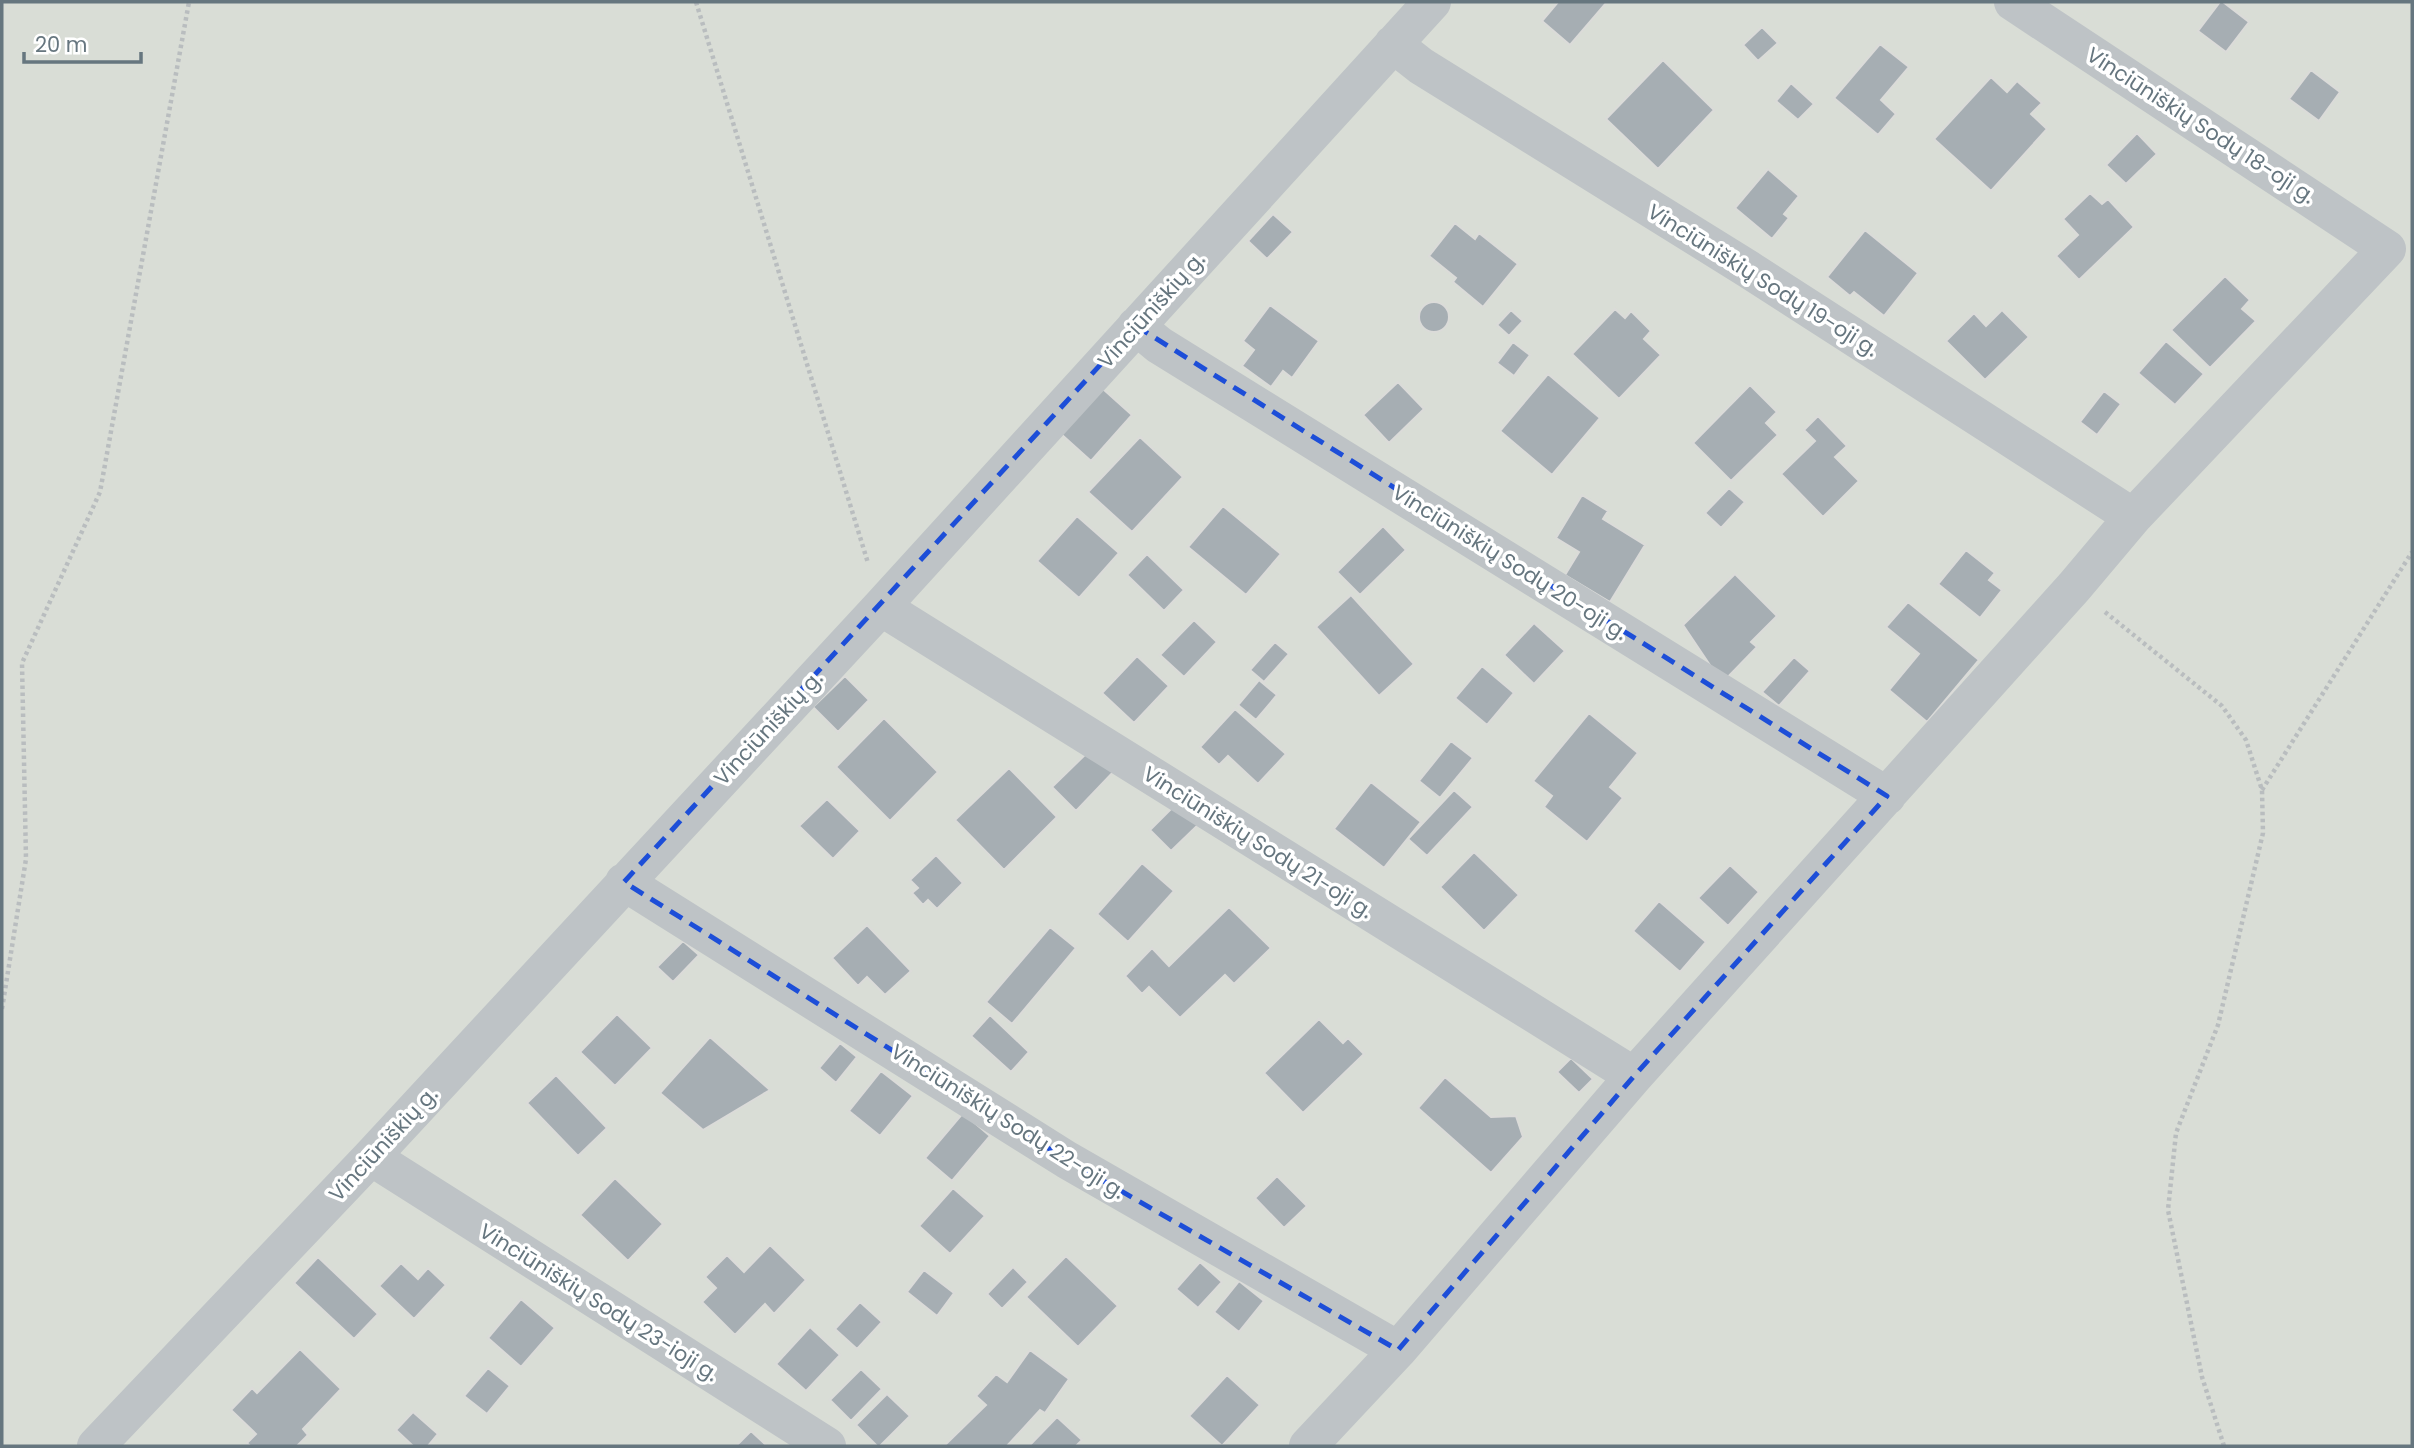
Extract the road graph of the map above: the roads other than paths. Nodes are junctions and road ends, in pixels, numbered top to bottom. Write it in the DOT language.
graph roads {
  1 [pos="1432,2"];
  2 [pos="2013,2"];
  3 [pos="1393,44"];
  4 [pos="1136,326"];
  5 [pos="2133,517"];
  6 [pos="881,607"];
  7 [pos="1887,796"];
  8 [pos="624,882"];
  9 [pos="1634,1076"];
  10 [pos="371,1157"];
  11 [pos="1398,1350"];
  12 [pos="96,1446"];
  13 [pos="827,1446"];
  14 [pos="1308,1446"];
  1 -- 3 [label="street, Vinciūniškių g."];
  2 -- 5 [label="street, Vinciūniškių Sodų 18-oji g."];
  3 -- 4 [label="street, Vinciūniškių g."];
  3 -- 5 [label="street, Vinciūniškių Sodų 19-oji g."];
  4 -- 6 [label="street, Vinciūniškių g."];
  4 -- 7 [label="street, Vinciūniškių Sodų 20-oji g."];
  5 -- 7 [label="street"];
  6 -- 8 [label="street, Vinciūniškių g."];
  6 -- 9 [label="street, Vinciūniškių Sodų 21-oji g."];
  7 -- 9 [label="street"];
  8 -- 10 [label="street, Vinciūniškių g."];
  8 -- 11 [label="street, Vinciūniškių Sodų 22-oji g."];
  9 -- 11 [label="street"];
  10 -- 12 [label="street, Vinciūniškių g."];
  10 -- 13 [label="street, Vinciūniškių Sodų 23-ioji g."];
  11 -- 14 [label="street"];
}
